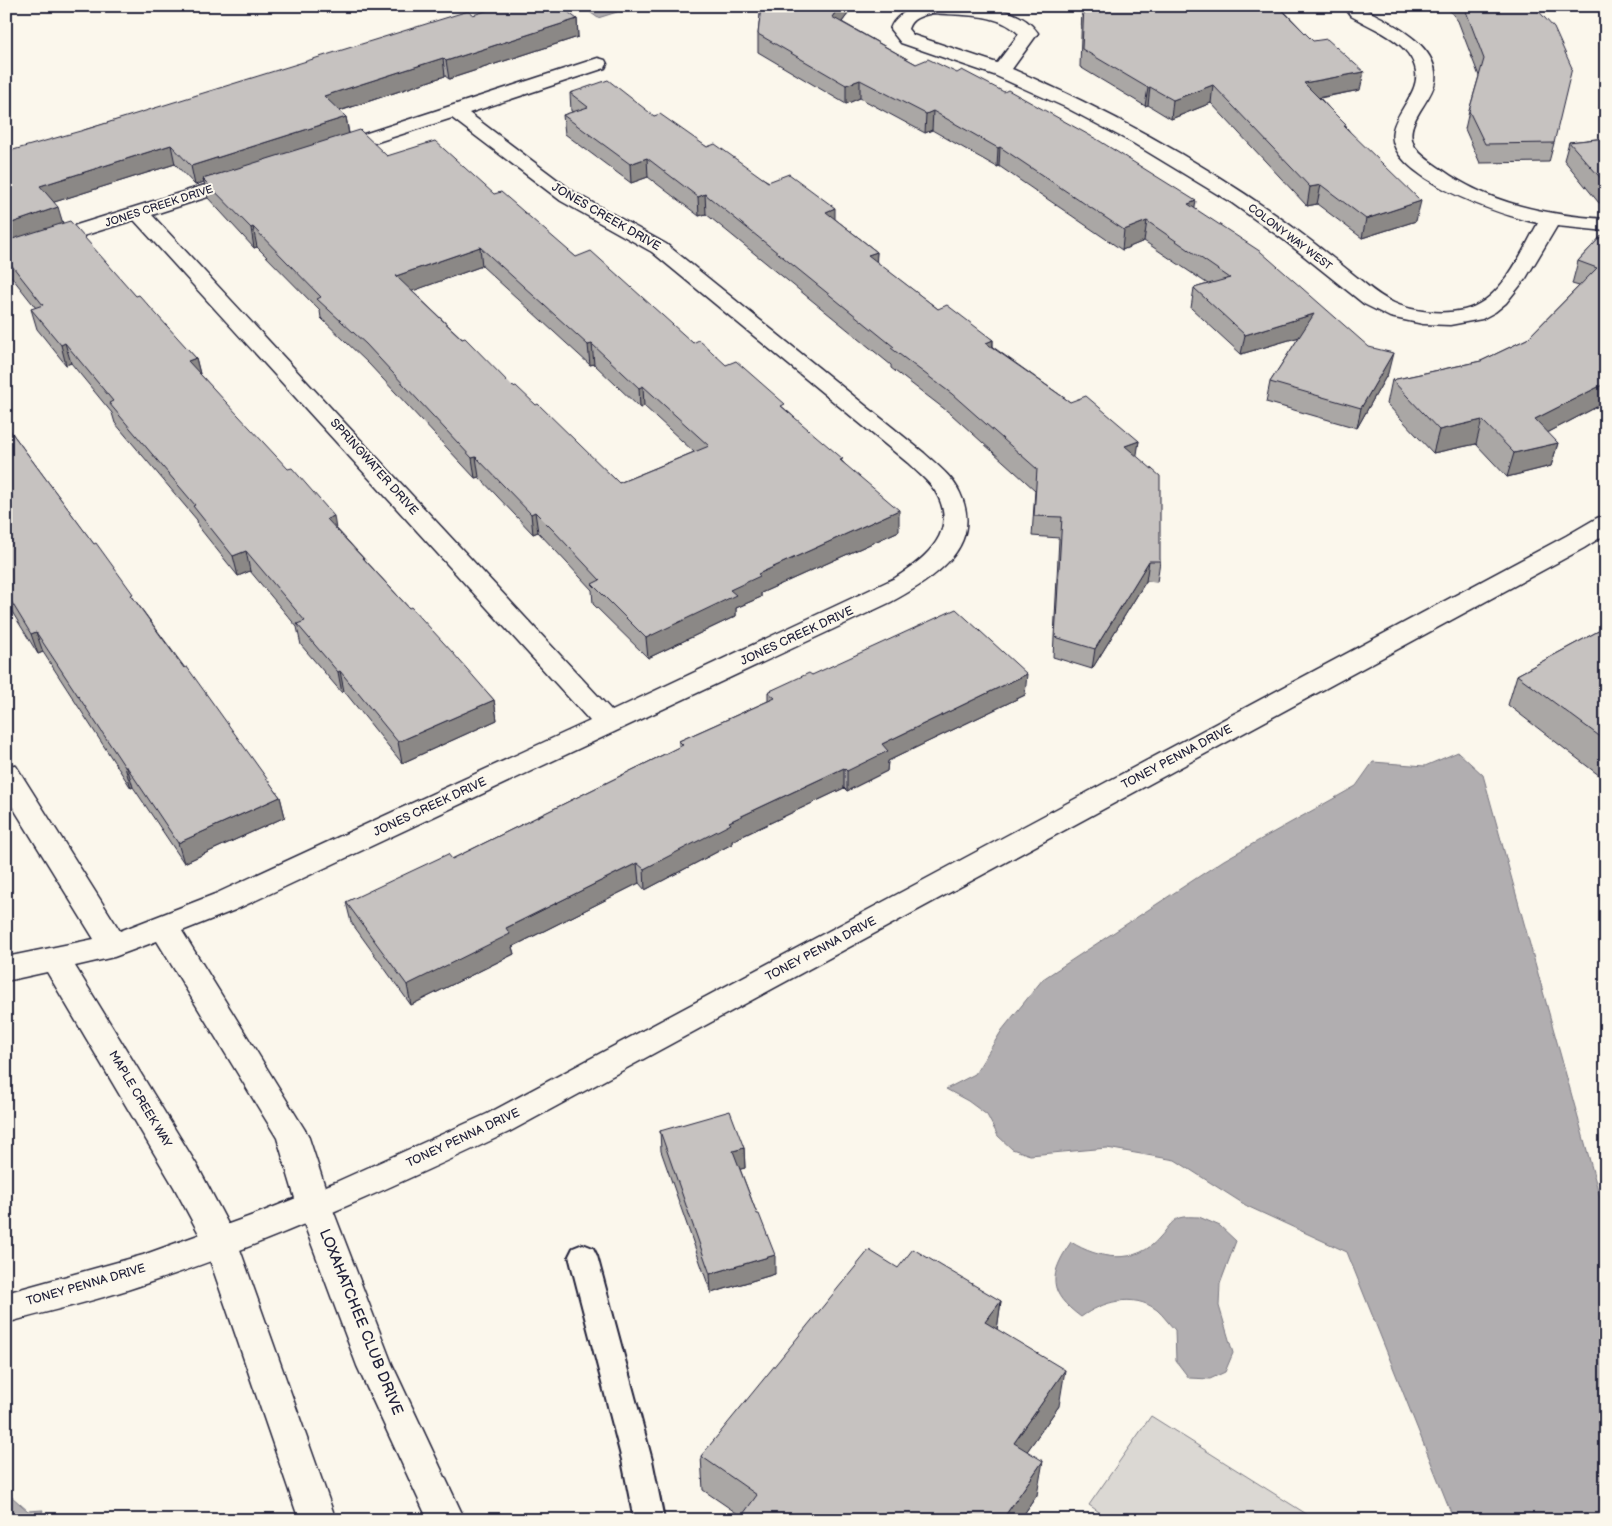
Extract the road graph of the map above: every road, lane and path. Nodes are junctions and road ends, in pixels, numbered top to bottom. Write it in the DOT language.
graph roads {
  1 [pos="1357,12"];
  2 [pos="598,64"];
  3 [pos="1001,71"];
  4 [pos="455,111"];
  5 [pos="312,157"];
  6 [pos="260,173"];
  7 [pos="139,213"];
  8 [pos="1551,219"];
  9 [pos="1606,224"];
  10 [pos="6,254"];
  11 [pos="1606,523"];
  12 [pos="608,723"];
  13 [pos="6,773"];
  14 [pos="164,927"];
  15 [pos="114,946"];
  16 [pos="56,960"];
  17 [pos="6,969"];
  18 [pos="314,1205"];
  19 [pos="220,1241"];
  20 [pos="583,1256"];
  21 [pos="6,1308"];
  22 [pos="318,1520"];
  23 [pos="447,1520"];
  24 [pos="649,1520"];
  1 -- 8 [label="street"];
  2 -- 4 [label="street"];
  3 -- 3 [label="street, COLONY WAY WEST"];
  3 -- 8 [label="street, COLONY WAY WEST"];
  4 -- 5 [label="street"];
  4 -- 12 [label="street, JONES CREEK DRIVE"];
  6 -- 7 [label="street, JONES CREEK DRIVE"];
  7 -- 10 [label="street, JONES CREEK DRIVE"];
  7 -- 12 [label="street, SPRINGWATER DRIVE"];
  8 -- 9 [label="street"];
  11 -- 18 [label="street, TONEY PENNA DRIVE"];
  12 -- 14 [label="street, JONES CREEK DRIVE"];
  13 -- 15 [label="street"];
  14 -- 15 [label="street, JONES CREEK DRIVE"];
  14 -- 18 [label="street"];
  15 -- 16 [label="street, JONES CREEK DRIVE"];
  16 -- 17 [label="street, JONES CREEK DRIVE"];
  16 -- 19 [label="street, MAPLE CREEK WAY"];
  18 -- 19 [label="street, TONEY PENNA DRIVE"];
  18 -- 23 [label="street, LOXAHATCHEE CLUB DRIVE"];
  19 -- 21 [label="street, TONEY PENNA DRIVE"];
  19 -- 22 [label="street"];
  20 -- 24 [label="lane"];
}
